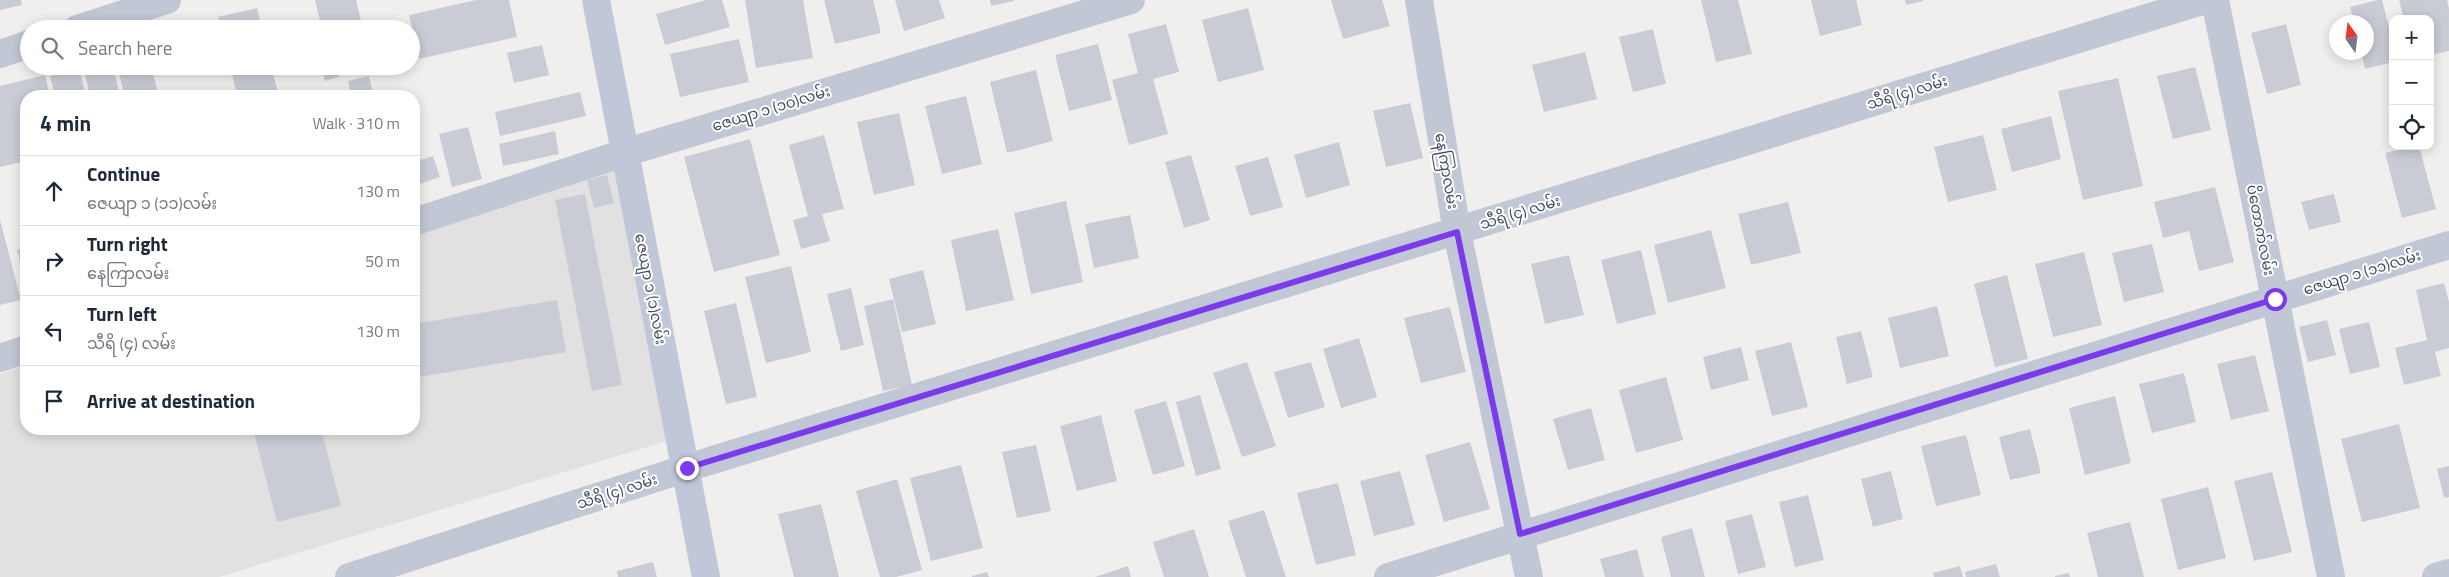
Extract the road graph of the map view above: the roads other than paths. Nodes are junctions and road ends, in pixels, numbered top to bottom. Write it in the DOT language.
graph roads {
  1 [pos="167,0"];
  2 [pos="596,0"];
  3 [pos="1131,0"];
  4 [pos="1419,0"];
  5 [pos="2205,0"];
  6 [pos="2215,0"];
  7 [pos="105,20"];
  8 [pos="20,47"];
  9 [pos="0,54"];
  10 [pos="624,152"];
  11 [pos="420,220"];
  12 [pos="1457,232"];
  13 [pos="2449,245"];
  14 [pos="2275,299"];
  15 [pos="20,352"];
  16 [pos="0,358"];
  17 [pos="687,468"];
  18 [pos="1520,534"];
  19 [pos="2449,573"];
  20 [pos="349,577"];
  21 [pos="706,577"];
  22 [pos="1388,577"];
  23 [pos="1529,577"];
  24 [pos="2331,577"];
  25 [pos="2436,577"];
  1 -- 7 [label="street"];
  2 -- 10 [label="street, ဇေယျာ ၁ (၁)လမ်း"];
  3 -- 10 [label="street, ဇေယျာ ၁ (၁၀)လမ်း"];
  4 -- 12 [label="street, နေကြာလမ်း"];
  5 -- 12 [label="street, သီရိ (၄) လမ်း"];
  6 -- 14 [label="street, ပိတောက်လမ်း"];
  8 -- 9 [label="street"];
  10 -- 11 [label="street, ဇေယျာ ၁ (၁၀)လမ်း"];
  10 -- 17 [label="street, ဇေယျာ ၁ (၁)လမ်း"];
  12 -- 17 [label="street, သီရိ (၄) လမ်း"];
  12 -- 18 [label="street, နေကြာလမ်း"];
  13 -- 14 [label="street, ဇေယျာ ၁ (၁၁)လမ်း"];
  14 -- 18 [label="street, ဇေယျာ ၁ (၁၁)လမ်း"];
  14 -- 24 [label="street, ပိတောက်လမ်း"];
  15 -- 16 [label="street"];
  17 -- 20 [label="street, သီရိ (၄) လမ်း"];
  17 -- 21 [label="street, ဇေယျာ ၁ (၁)လမ်း"];
  18 -- 22 [label="street, ဇေယျာ ၁ (၁၁)လမ်း"];
  18 -- 23 [label="street, နေကြာလမ်း"];
  19 -- 25 [label="street"];
}
